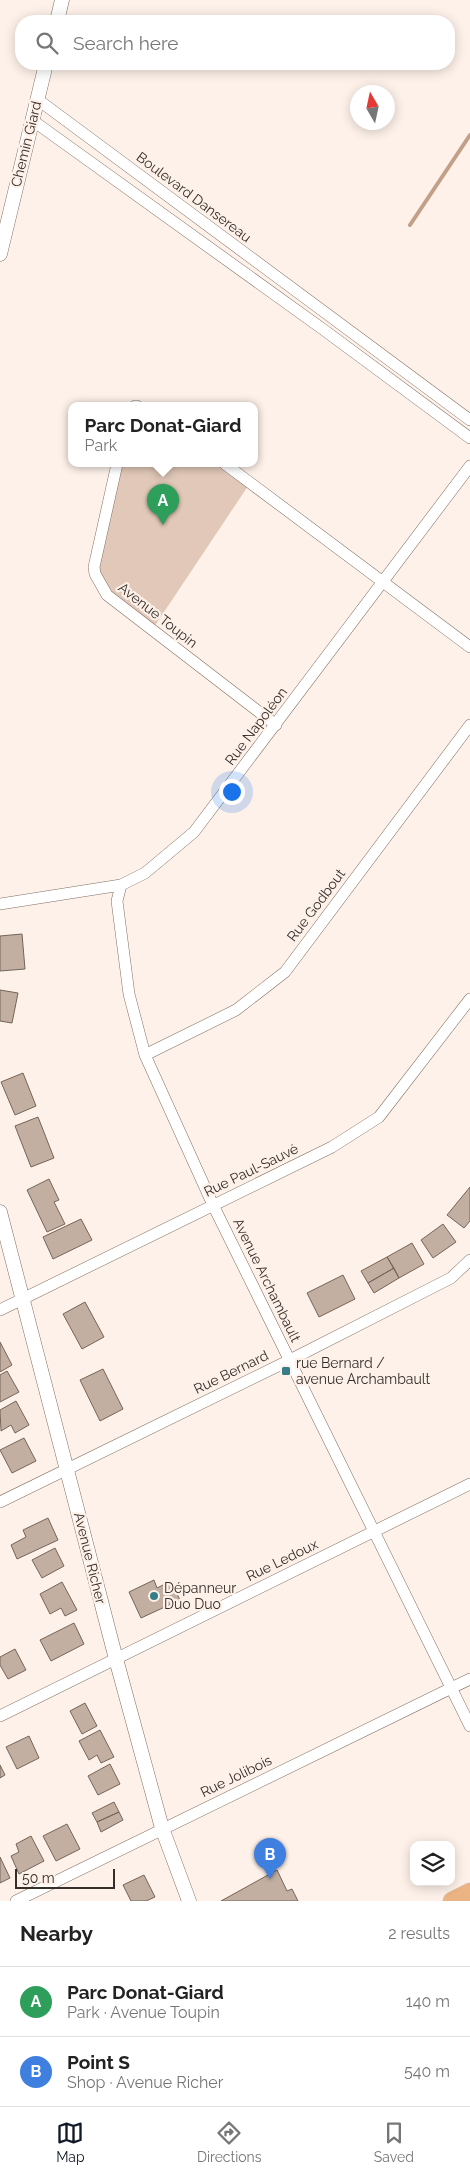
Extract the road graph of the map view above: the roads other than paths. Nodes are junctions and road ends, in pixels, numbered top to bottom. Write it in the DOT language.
graph roads {
  1 [pos="62,0"];
  2 [pos="58,15"];
  3 [pos="44,70"];
  4 [pos="37,99"];
  5 [pos="32,120"];
  6 [pos="0,254"];
  7 [pos="332,318"];
  8 [pos="324,330"];
  9 [pos="470,420"];
  10 [pos="470,438"];
  11 [pos="470,466"];
  12 [pos="116,467"];
  13 [pos="229,467"];
  14 [pos="383,582"];
  15 [pos="470,647"];
  16 [pos="276,725"];
  17 [pos="470,725"];
  18 [pos="121,885"];
  19 [pos="0,904"];
  20 [pos="470,999"];
  21 [pos="145,1055"];
  22 [pos="213,1205"];
  23 [pos="0,1212"];
  24 [pos="470,1260"];
  25 [pos="24,1298"];
  26 [pos="0,1310"];
  27 [pos="290,1360"];
  28 [pos="67,1469"];
  29 [pos="470,1484"];
  30 [pos="0,1502"];
  31 [pos="375,1530"];
  32 [pos="116,1659"];
  33 [pos="470,1679"];
  34 [pos="452,1687"];
  35 [pos="0,1716"];
  36 [pos="470,1726"];
  37 [pos="162,1828"];
  38 [pos="470,1892"];
  39 [pos="16,1901"];
  40 [pos="189,1901"];
  41 [pos="452,1901"];
  1 -- 2 [label="street"];
  3 -- 4 [label="street, Chemin Giard"];
  4 -- 5 [label="street, Chemin Giard"];
  4 -- 7 [label="street, Boulevard Dansereau"];
  5 -- 6 [label="street, Chemin Giard"];
  5 -- 8 [label="street"];
  7 -- 8 [label="street"];
  7 -- 9 [label="street, Boulevard Dansereau"];
  8 -- 10 [label="street"];
  11 -- 14 [label="street, Rue Napoléon"];
  12 -- 16 [label="street, Avenue Toupin"];
  13 -- 14 [label="street"];
  14 -- 15 [label="street"];
  14 -- 16 [label="street, Rue Napoléon"];
  16 -- 18 [label="street, Rue Napoléon"];
  17 -- 21 [label="street, Rue Godbout"];
  18 -- 19 [label="street, Rue Napoléon"];
  18 -- 21 [label="street, Avenue Archambault"];
  20 -- 22 [label="street, Rue Paul-Sauvé"];
  21 -- 22 [label="street, Avenue Archambault"];
  22 -- 25 [label="street, Rue Paul-Sauvé"];
  22 -- 27 [label="street, Avenue Archambault"];
  23 -- 25 [label="street, Avenue Richer"];
  24 -- 27 [label="street, Rue Bernard"];
  25 -- 26 [label="street, Rue Paul-Sauvé"];
  25 -- 28 [label="street, Avenue Richer"];
  27 -- 28 [label="street, Rue Bernard"];
  27 -- 31 [label="street, Avenue Archambault"];
  28 -- 30 [label="street, Rue Bernard"];
  28 -- 32 [label="street, Avenue Richer"];
  29 -- 31 [label="street, Rue Ledoux"];
  31 -- 32 [label="street, Rue Ledoux"];
  31 -- 34 [label="street, Avenue Archambault"];
  32 -- 35 [label="street, Rue Ledoux"];
  32 -- 37 [label="street, Avenue Richer"];
  33 -- 34 [label="street, Rue Jolibois"];
  34 -- 36 [label="street, Avenue Archambault"];
  34 -- 37 [label="street, Rue Jolibois"];
  37 -- 39 [label="street, Rue Jolibois"];
  37 -- 40 [label="street, Avenue Richer"];
  38 -- 41 [label="main road"];
}
